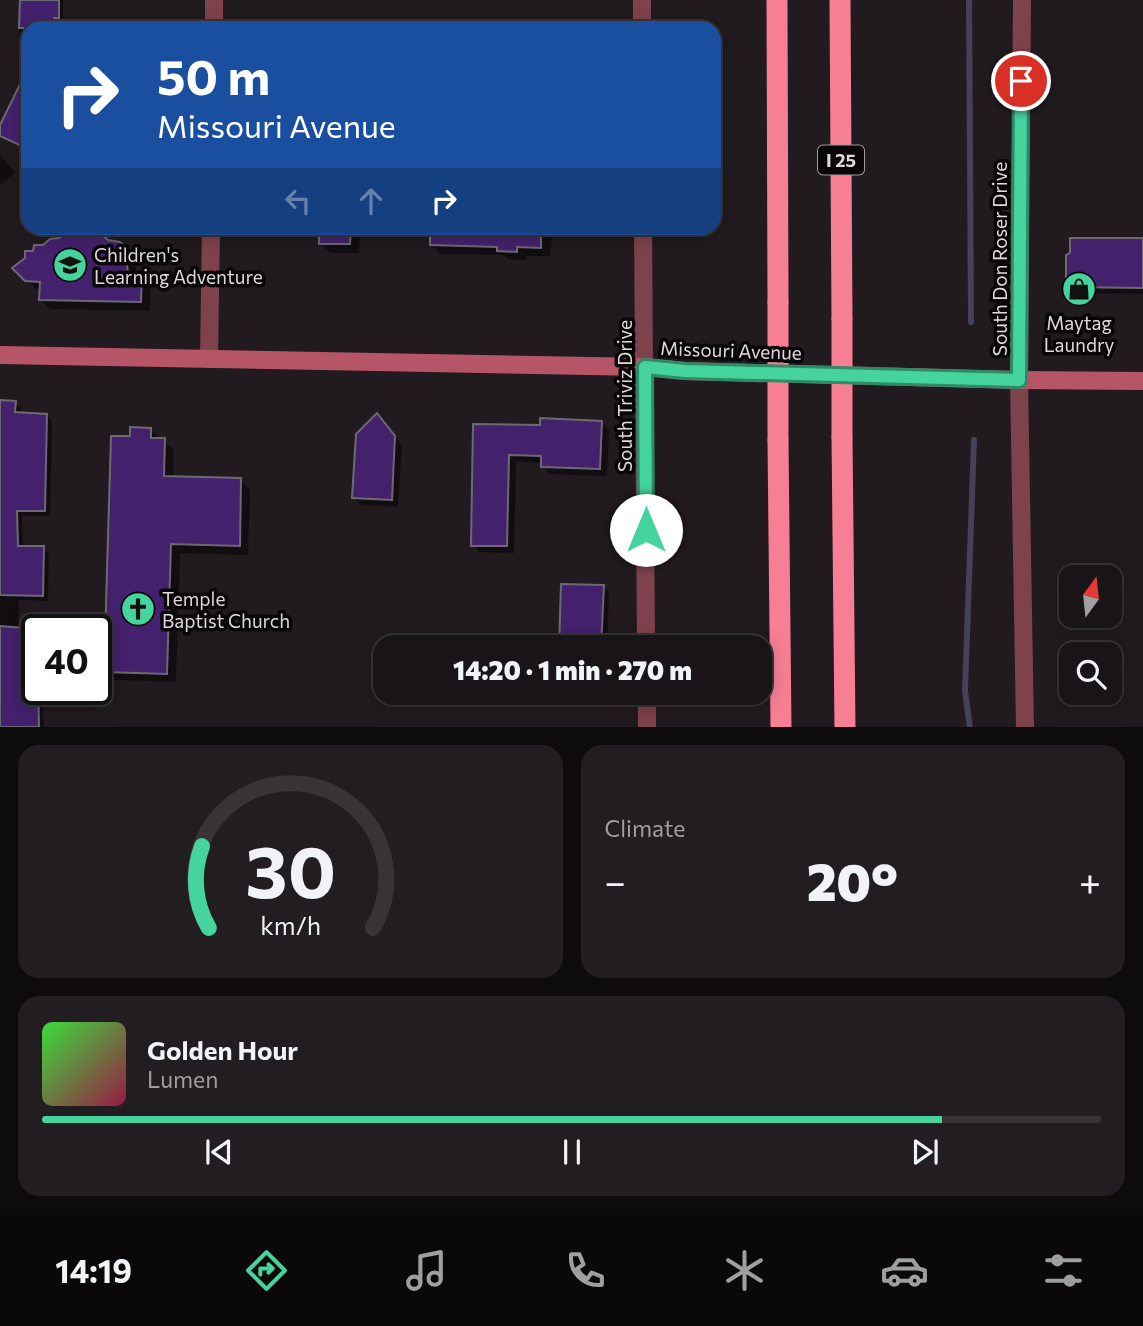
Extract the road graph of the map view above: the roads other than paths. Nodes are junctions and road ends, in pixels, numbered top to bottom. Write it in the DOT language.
graph roads {
  1 [pos="215,0"];
  2 [pos="642,0"];
  3 [pos="777,0"];
  4 [pos="840,0"];
  5 [pos="1022,0"];
  6 [pos="214,21"];
  7 [pos="642,21"];
  8 [pos="211,235"];
  9 [pos="643,235"];
  10 [pos="0,355"];
  11 [pos="209,359"];
  12 [pos="645,367"];
  13 [pos="1019,380"];
  14 [pos="1143,381"];
  15 [pos="646,635"];
  16 [pos="647,705"];
  17 [pos="647,727"];
  18 [pos="781,727"];
  19 [pos="845,727"];
  20 [pos="1025,727"];
  1 -- 6 [label="street"];
  2 -- 7 [label="street"];
  3 -- 18 [label="highway, bridge"];
  4 -- 19 [label="highway, I 25, bridge"];
  5 -- 13 [label="street, South Don Roser Drive"];
  8 -- 11 [label="street"];
  9 -- 12 [label="street, South Triviz Drive"];
  10 -- 11 [label="main road, Missouri Avenue"];
  11 -- 12 [label="main road, Missouri Avenue"];
  12 -- 13 [label="main road, Missouri Avenue"];
  12 -- 15 [label="street, South Triviz Drive"];
  13 -- 14 [label="main road, Missouri Avenue"];
  13 -- 20 [label="street, South Don Roser Drive"];
  16 -- 17 [label="street"];
}
